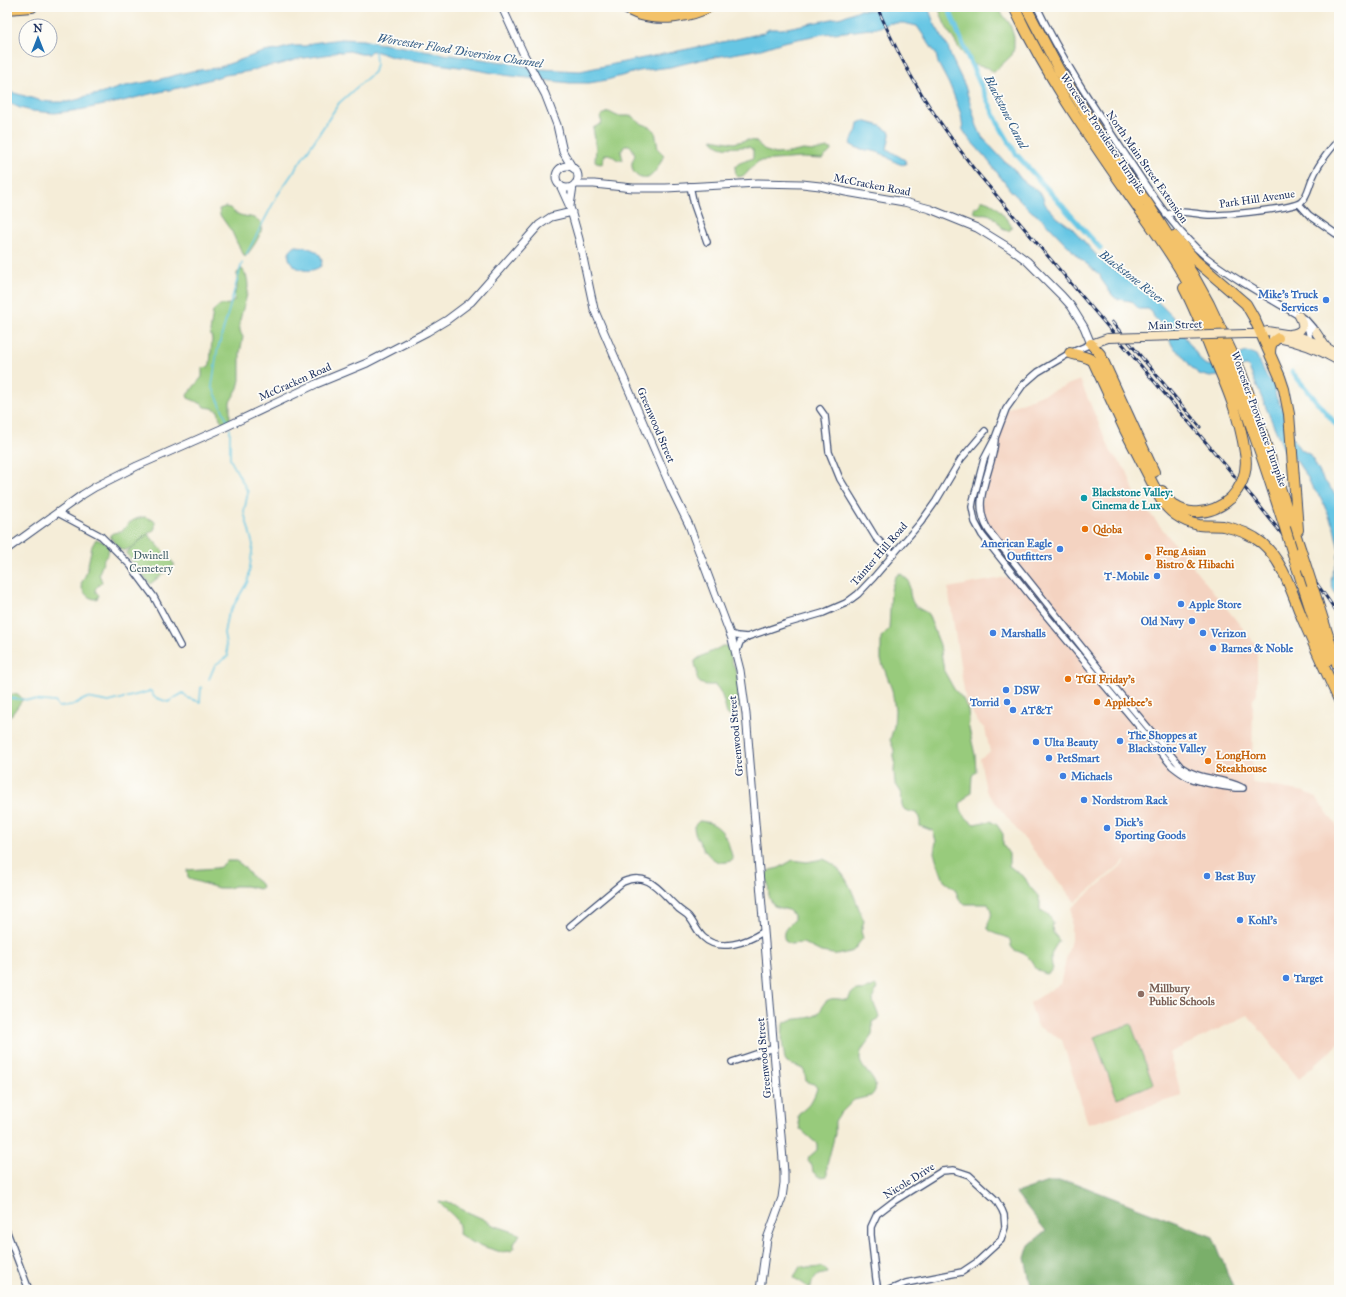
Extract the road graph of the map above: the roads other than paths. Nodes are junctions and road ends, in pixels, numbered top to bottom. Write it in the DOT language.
graph roads {
  1 [pos="32,7"];
  2 [pos="502,7"];
  3 [pos="643,7"];
  4 [pos="674,7"];
  5 [pos="709,7"];
  6 [pos="1014,7"];
  7 [pos="1026,7"];
  8 [pos="1036,7"];
  9 [pos="7,8"];
  10 [pos="623,8"];
  11 [pos="1339,140"];
  12 [pos="563,152"];
  13 [pos="560,168"];
  14 [pos="574,170"];
  15 [pos="594,184"];
  16 [pos="560,185"];
  17 [pos="574,185"];
  18 [pos="690,186"];
  19 [pos="1148,204"];
  20 [pos="1299,204"];
  21 [pos="571,209"];
  22 [pos="1166,215"];
  23 [pos="1339,236"];
  24 [pos="707,242"];
  25 [pos="1299,316"];
  26 [pos="1316,332"];
  27 [pos="1260,334"];
  28 [pos="1290,334"];
  29 [pos="1278,338"];
  30 [pos="1091,344"];
  31 [pos="1312,344"];
  32 [pos="1326,347"];
  33 [pos="1070,353"];
  34 [pos="1223,354"];
  35 [pos="1270,354"];
  36 [pos="1339,355"];
  37 [pos="1093,361"];
  38 [pos="1339,361"];
  39 [pos="1232,374"];
  40 [pos="820,410"];
  41 [pos="985,431"];
  42 [pos="995,438"];
  43 [pos="58,513"];
  44 [pos="7,549"];
  45 [pos="1301,551"];
  46 [pos="893,554"];
  47 [pos="730,634"];
  48 [pos="747,637"];
  49 [pos="180,646"];
  50 [pos="736,654"];
  51 [pos="1339,670"];
  52 [pos="1339,695"];
  53 [pos="1339,700"];
  54 [pos="570,926"];
  55 [pos="763,932"];
  56 [pos="774,1048"];
  57 [pos="732,1062"];
  58 [pos="7,1232"];
  59 [pos="29,1290"];
  60 [pos="760,1290"];
  61 [pos="878,1290"];
  62 [pos="889,1290"];
  1 -- 9 [label="highway"];
  2 -- 12 [label="street"];
  3 -- 4 [label="highway"];
  5 -- 10 [label="highway"];
  6 -- 34 [label="highway, Worcester-Providence Turnpike"];
  7 -- 19 [label="highway, Worcester-Providence Turnpike"];
  8 -- 22 [label="street, North Main Street Extension"];
  11 -- 20 [label="street, Park Hill Avenue"];
  12 -- 13 [label="street"];
  12 -- 14 [label="street"];
  13 -- 14 [label="street"];
  13 -- 16 [label="street"];
  14 -- 15 [label="street, McCracken Road"];
  14 -- 17 [label="street"];
  15 -- 17 [label="street, McCracken Road"];
  15 -- 18 [label="street, McCracken Road"];
  16 -- 17 [label="street"];
  16 -- 21 [label="street, Greenwood Street"];
  17 -- 21 [label="street, Greenwood Street"];
  18 -- 24 [label="street"];
  18 -- 30 [label="street, McCracken Road"];
  19 -- 27 [label="highway"];
  19 -- 34 [label="highway, Worcester-Providence Turnpike"];
  20 -- 22 [label="street, Park Hill Avenue"];
  20 -- 23 [label="street"];
  21 -- 43 [label="street, McCracken Road"];
  21 -- 47 [label="street, Greenwood Street"];
  22 -- 25 [label="street, North Main Street Extension"];
  25 -- 26 [label="street, North Main Street Extension"];
  25 -- 28 [label="main road"];
  25 -- 31 [label="street, North Main Street Extension"];
  26 -- 31 [label="street"];
  26 -- 32 [label="main road"];
  27 -- 28 [label="main road, Main Street"];
  27 -- 29 [label="main road, Main Street"];
  27 -- 30 [label="main road, Main Street, bridge"];
  27 -- 35 [label="highway"];
  28 -- 31 [label="main road, Main Street"];
  29 -- 31 [label="main road, Main Street"];
  29 -- 35 [label="highway"];
  30 -- 33 [label="street"];
  30 -- 37 [label="highway"];
  30 -- 39 [label="highway, bridge"];
  31 -- 32 [label="main road, Main Street"];
  31 -- 38 [label="main road, Main Street"];
  32 -- 36 [label="main road, Main Street"];
  33 -- 37 [label="highway"];
  33 -- 42 [label="street"];
  34 -- 39 [label="highway"];
  34 -- 39 [label="highway, Worcester-Providence Turnpike"];
  35 -- 45 [label="highway"];
  37 -- 53 [label="highway"];
  39 -- 45 [label="highway, Worcester-Providence Turnpike"];
  39 -- 52 [label="highway, Worcester-Providence Turnpike, bridge"];
  40 -- 46 [label="street"];
  41 -- 46 [label="street, Tainter Hill Road"];
  42 -- 42 [label="street"];
  43 -- 44 [label="street, McCracken Road"];
  43 -- 49 [label="street"];
  45 -- 51 [label="highway, Worcester-Providence Turnpike, bridge"];
  46 -- 48 [label="street, Tainter Hill Road"];
  47 -- 48 [label="street, Tainter Hill Road"];
  47 -- 50 [label="street, Greenwood Street"];
  48 -- 50 [label="street"];
  50 -- 55 [label="street, Greenwood Street"];
  54 -- 55 [label="street"];
  55 -- 56 [label="street, Greenwood Street"];
  56 -- 57 [label="street"];
  56 -- 60 [label="street, Greenwood Street"];
  58 -- 59 [label="street"];
  61 -- 62 [label="street, Nicole Drive"];
}
